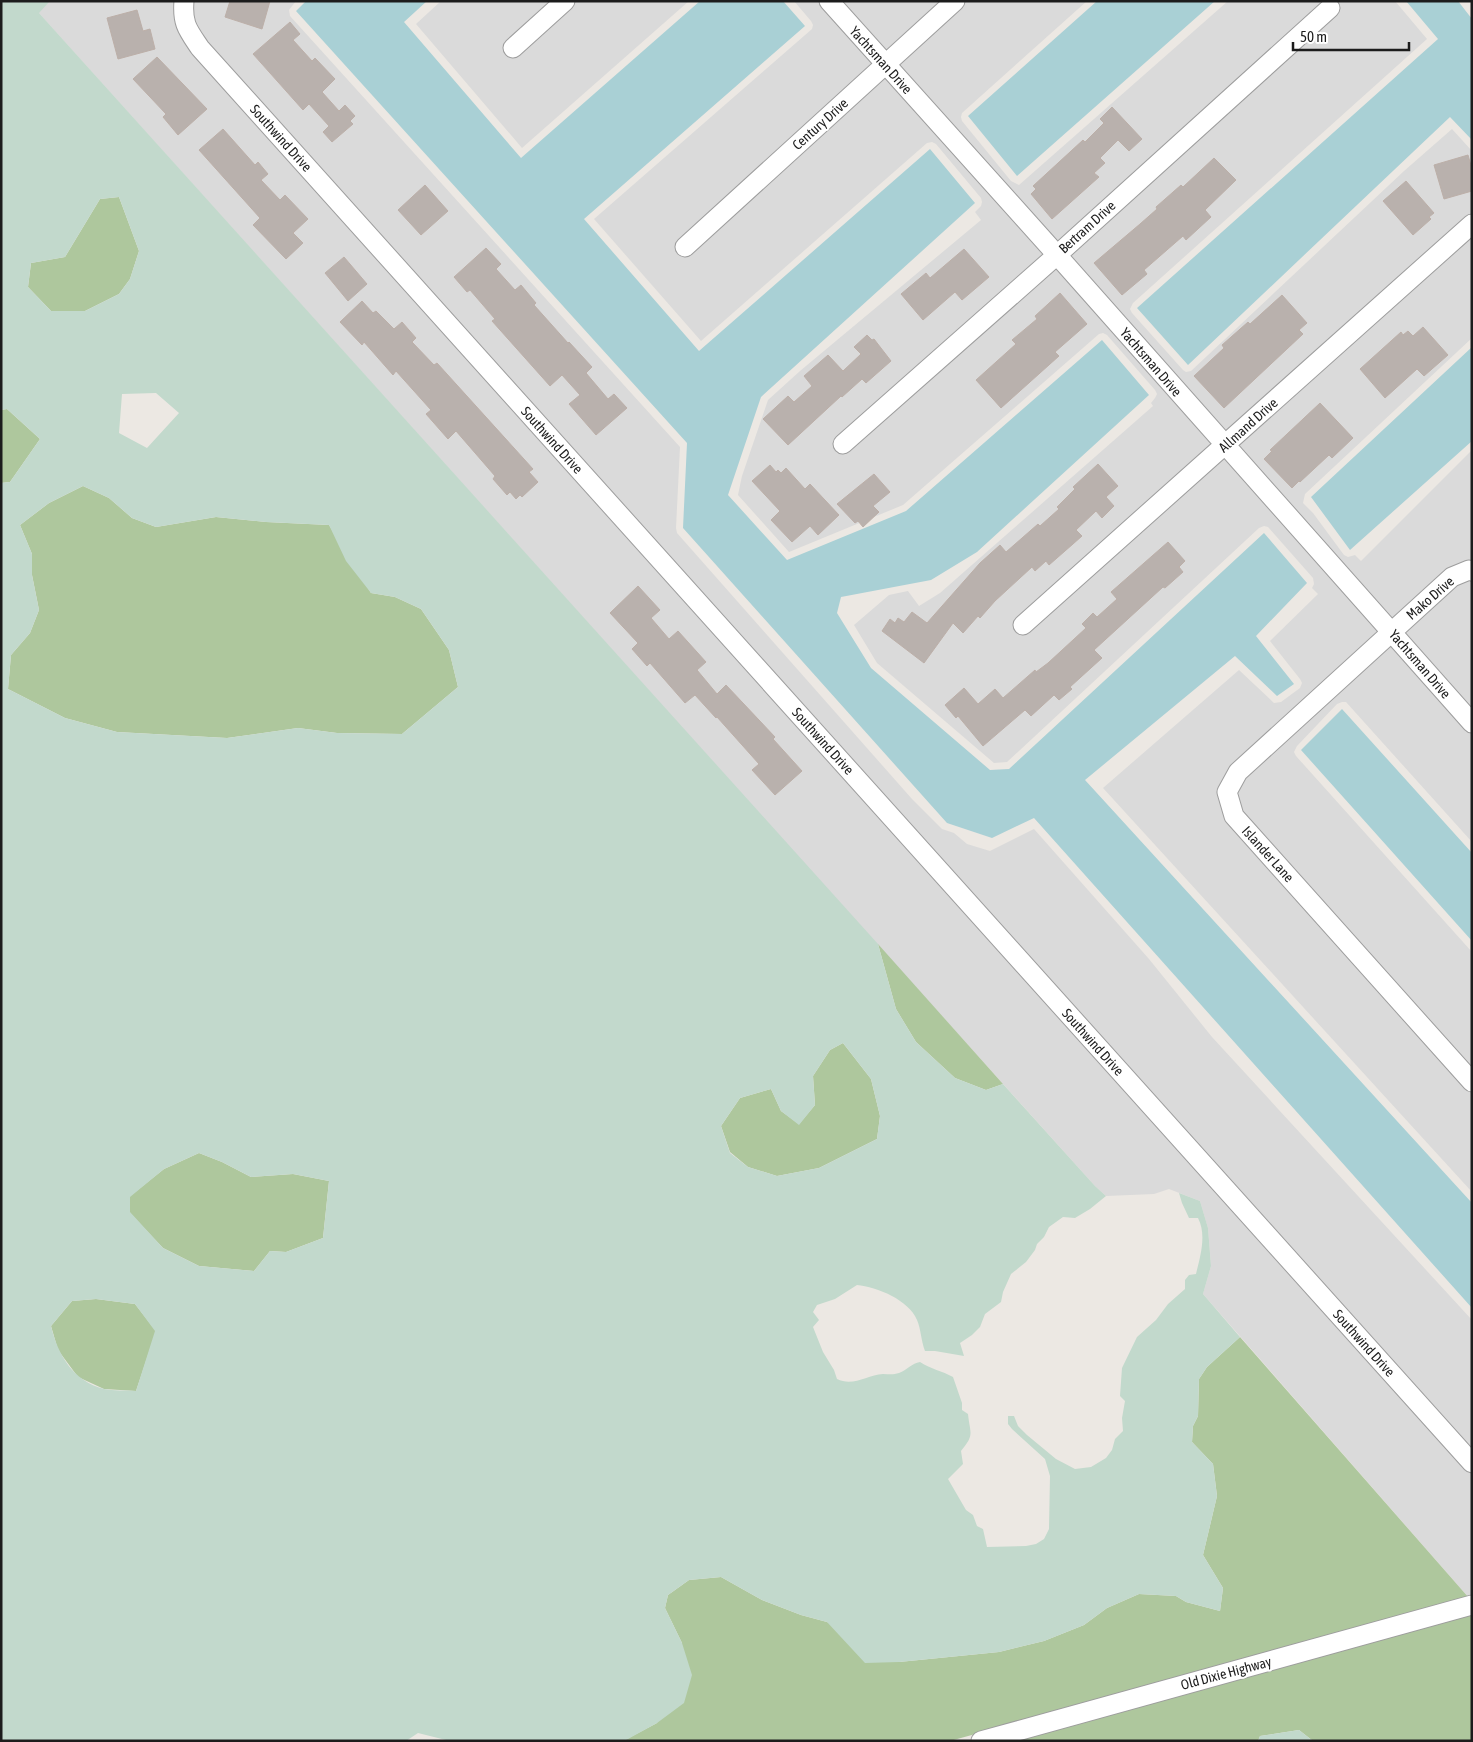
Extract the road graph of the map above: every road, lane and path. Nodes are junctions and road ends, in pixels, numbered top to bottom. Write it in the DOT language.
graph roads {
  1 [pos="565,1"];
  2 [pos="829,1"];
  3 [pos="955,1"];
  4 [pos="183,7"];
  5 [pos="1330,8"];
  6 [pos="513,48"];
  7 [pos="885,64"];
  8 [pos="1472,224"];
  9 [pos="685,247"];
  10 [pos="1056,255"];
  11 [pos="843,444"];
  12 [pos="1225,446"];
  13 [pos="1472,571"];
  14 [pos="1023,625"];
  15 [pos="1392,632"];
  16 [pos="1472,723"];
  17 [pos="1472,1082"];
  18 [pos="1472,1463"];
  19 [pos="1472,1605"];
  20 [pos="981,1741"];
  1 -- 6 [label="street"];
  2 -- 7 [label="street, Yachtsman Drive"];
  3 -- 7 [label="street, Century Drive"];
  4 -- 18 [label="street, Southwind Drive"];
  5 -- 10 [label="street, Bertram Drive"];
  7 -- 9 [label="street, Century Drive"];
  7 -- 10 [label="street, Yachtsman Drive"];
  8 -- 12 [label="street, Allmand Drive"];
  10 -- 11 [label="street, Bertram Drive"];
  10 -- 12 [label="street, Yachtsman Drive"];
  12 -- 14 [label="street, Allmand Drive"];
  12 -- 15 [label="street, Yachtsman Drive"];
  13 -- 15 [label="street, Mako Drive"];
  15 -- 16 [label="street, Yachtsman Drive"];
  15 -- 17 [label="street, Islander Lane"];
  19 -- 20 [label="street, Old Dixie Highway"];
}
